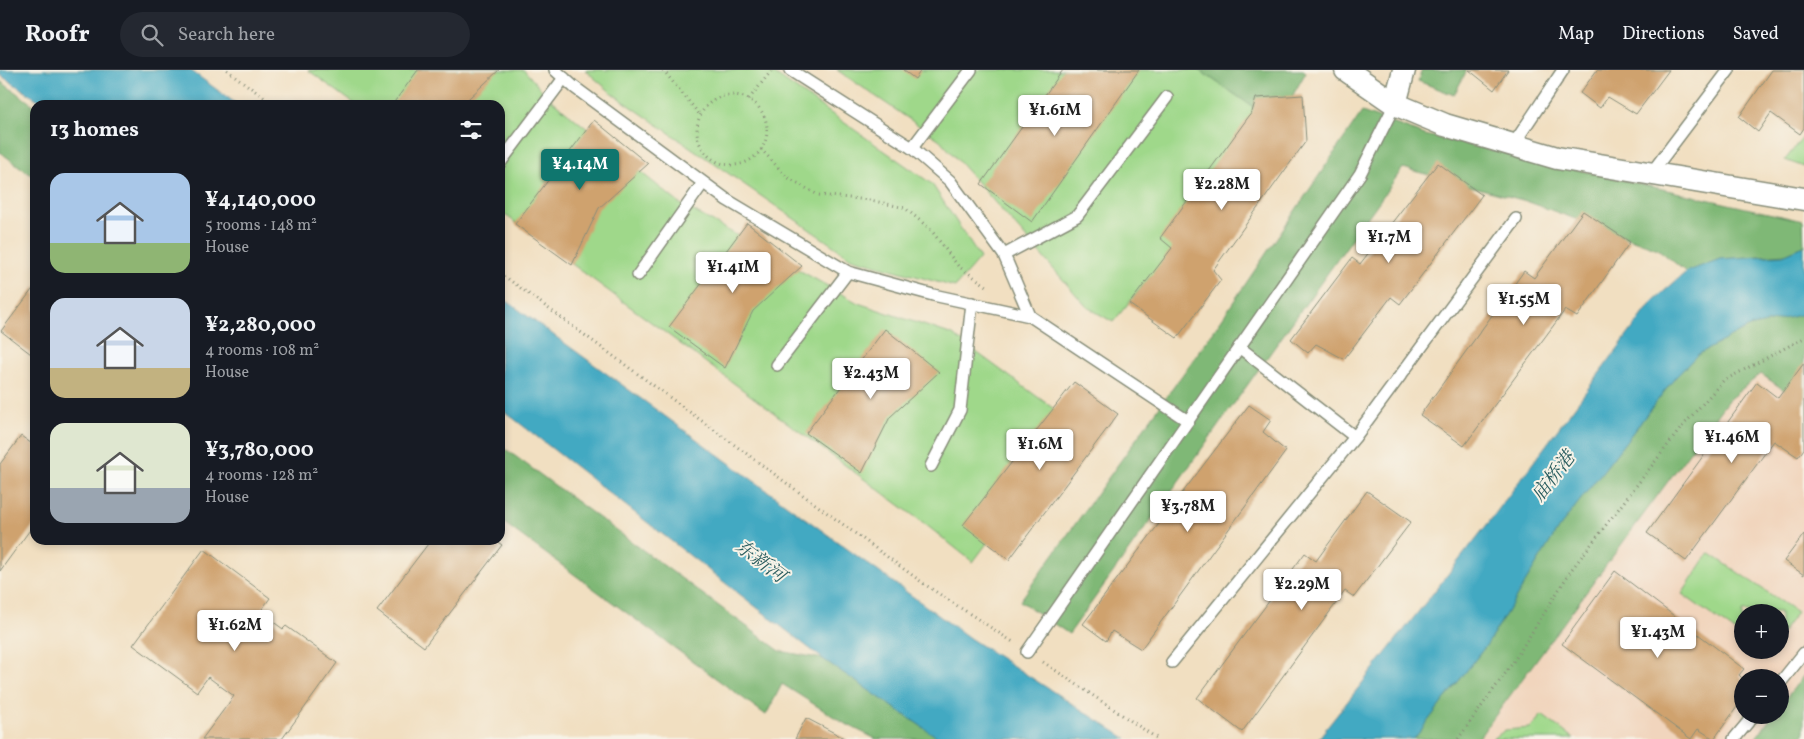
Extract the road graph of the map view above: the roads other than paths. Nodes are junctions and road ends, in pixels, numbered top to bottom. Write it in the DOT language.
graph roads {
  1 [pos="555,70"];
  2 [pos="790,70"];
  3 [pos="971,70"];
  4 [pos="1346,70"];
  5 [pos="1404,70"];
  6 [pos="1563,70"];
  7 [pos="1729,70"];
  8 [pos="564,78"];
  9 [pos="1167,97"];
  10 [pos="1395,104"];
  11 [pos="1513,144"];
  12 [pos="912,148"];
  13 [pos="505,157"];
  14 [pos="1652,172"];
  15 [pos="703,183"];
  16 [pos="1804,199"];
  17 [pos="1516,220"];
  18 [pos="1004,255"];
  19 [pos="848,272"];
  20 [pos="638,275"];
  21 [pos="972,303"];
  22 [pos="1030,316"];
  23 [pos="1239,347"];
  24 [pos="776,365"];
  25 [pos="1188,421"];
  26 [pos="1355,436"];
  27 [pos="931,466"];
  28 [pos="1027,652"];
  29 [pos="1804,653"];
  30 [pos="1172,662"];
  31 [pos="1789,671"];
  32 [pos="1746,724"];
  33 [pos="1734,739"];
  1 -- 8 [label="lane"];
  2 -- 12 [label="lane"];
  3 -- 12 [label="lane"];
  4 -- 10 [label="street"];
  5 -- 10 [label="street"];
  6 -- 11 [label="lane"];
  7 -- 14 [label="lane"];
  8 -- 13 [label="lane"];
  8 -- 15 [label="lane"];
  9 -- 18 [label="lane"];
  10 -- 11 [label="street"];
  10 -- 23 [label="lane"];
  11 -- 14 [label="street"];
  12 -- 18 [label="lane"];
  14 -- 16 [label="street"];
  15 -- 19 [label="lane"];
  15 -- 20 [label="lane"];
  17 -- 26 [label="lane"];
  18 -- 22 [label="lane"];
  19 -- 21 [label="lane"];
  19 -- 24 [label="lane"];
  21 -- 22 [label="lane"];
  21 -- 27 [label="lane"];
  22 -- 25 [label="lane"];
  23 -- 25 [label="lane"];
  23 -- 26 [label="lane"];
  25 -- 28 [label="lane"];
  26 -- 30 [label="lane"];
  29 -- 31 [label="lane"];
  32 -- 33 [label="lane"];
}
